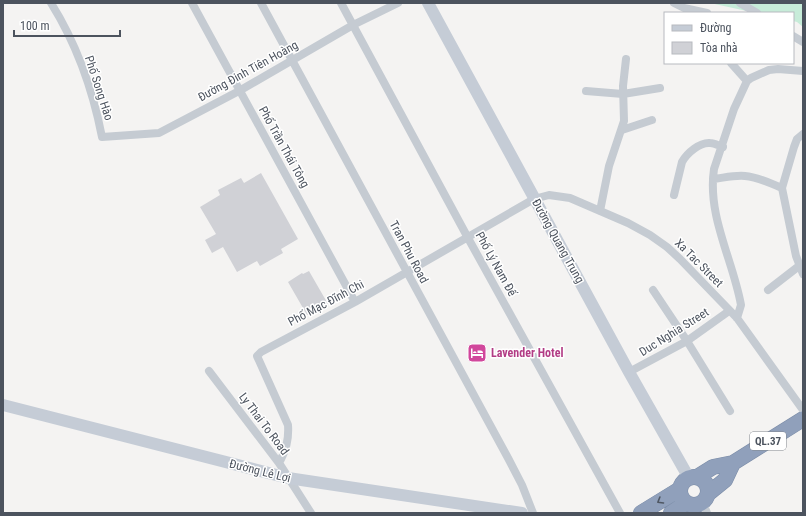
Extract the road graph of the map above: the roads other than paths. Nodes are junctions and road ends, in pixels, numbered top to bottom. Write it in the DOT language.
graph roads {
  1 [pos="51,3"];
  2 [pos="192,3"];
  3 [pos="261,3"];
  4 [pos="341,3"];
  5 [pos="398,3"];
  6 [pos="428,3"];
  7 [pos="674,3"];
  8 [pos="740,3"];
  9 [pos="702,12"];
  10 [pos="755,12"];
  11 [pos="353,25"];
  12 [pos="794,37"];
  13 [pos="803,42"];
  14 [pos="626,59"];
  15 [pos="292,60"];
  16 [pos="732,64"];
  17 [pos="803,71"];
  18 [pos="747,81"];
  19 [pos="660,88"];
  20 [pos="239,91"];
  21 [pos="586,91"];
  22 [pos="623,94"];
  23 [pos="652,120"];
  24 [pos="622,130"];
  25 [pos="803,134"];
  26 [pos="102,137"];
  27 [pos="722,147"];
  28 [pos="713,179"];
  29 [pos="782,188"];
  30 [pos="674,195"];
  31 [pos="534,199"];
  32 [pos="600,210"];
  33 [pos="468,238"];
  34 [pos="799,266"];
  35 [pos="407,273"];
  36 [pos="803,274"];
  37 [pos="653,290"];
  38 [pos="768,290"];
  39 [pos="355,302"];
  40 [pos="729,310"];
  41 [pos="737,318"];
  42 [pos="687,341"];
  43 [pos="209,371"];
  44 [pos="629,372"];
  45 [pos="3,405"];
  46 [pos="803,410"];
  47 [pos="730,411"];
  48 [pos="803,418"];
  49 [pos="279,463"];
  50 [pos="733,464"];
  51 [pos="288,478"];
  52 [pos="689,481"];
  53 [pos="686,503"];
  54 [pos="706,503"];
  55 [pos="311,513"];
  56 [pos="522,513"];
  57 [pos="533,513"];
  58 [pos="620,513"];
  59 [pos="640,513"];
  60 [pos="671,513"];
  1 -- 26 [label="street, Phố Song Hào"];
  2 -- 20 [label="street, Phố Trần Thái Tông"];
  3 -- 15 [label="street, Tran Phu Road"];
  4 -- 11 [label="street, Phố Lý Nam Đế"];
  5 -- 11 [label="street, Đường Đinh Tiên Hoàng"];
  6 -- 31 [label="main road, Đường Quang Trung"];
  7 -- 9 [label="street"];
  8 -- 10 [label="street"];
  11 -- 15 [label="street, Đường Đinh Tiên Hoàng"];
  11 -- 33 [label="street, Phố Lý Nam Đế"];
  12 -- 13 [label="street"];
  14 -- 22 [label="street"];
  15 -- 20 [label="street, Đường Đinh Tiên Hoàng"];
  15 -- 35 [label="street, Tran Phu Road"];
  16 -- 18 [label="street"];
  17 -- 18 [label="street"];
  18 -- 27 [label="street"];
  19 -- 22 [label="street"];
  20 -- 26 [label="street, Đường Đinh Tiên Hoàng"];
  20 -- 39 [label="street, Phố Trần Thái Tông"];
  21 -- 22 [label="street"];
  22 -- 24 [label="street"];
  23 -- 24 [label="street"];
  24 -- 32 [label="street"];
  25 -- 29 [label="street"];
  27 -- 28 [label="street"];
  27 -- 30 [label="street"];
  28 -- 29 [label="street"];
  28 -- 41 [label="street"];
  29 -- 34 [label="street"];
  31 -- 32 [label="street, Xa Tac Street"];
  31 -- 33 [label="street, Phố Mạc Đĩnh Chi"];
  31 -- 44 [label="main road, Đường Quang Trung"];
  32 -- 40 [label="street, Xa Tac Street"];
  33 -- 35 [label="street, Phố Mạc Đĩnh Chi"];
  33 -- 58 [label="street, Phố Lý Nam Đế"];
  34 -- 36 [label="street"];
  34 -- 38 [label="street"];
  35 -- 39 [label="street, Phố Mạc Đĩnh Chi"];
  35 -- 57 [label="street, Tran Phu Road"];
  37 -- 42 [label="street"];
  39 -- 49 [label="street, Phố Mạc Đĩnh Chi"];
  40 -- 41 [label="street, Xa Tac Street"];
  40 -- 42 [label="street, Duc Nghia Street"];
  41 -- 46 [label="street, Xa Tac Street"];
  42 -- 44 [label="street, Duc Nghia Street"];
  42 -- 47 [label="street"];
  43 -- 49 [label="street, Ly Thai To Road"];
  44 -- 52 [label="main road, Đường Quang Trung"];
  45 -- 51 [label="main road, Đường Lê Lợi"];
  48 -- 50 [label="highway, QL.37"];
  49 -- 51 [label="street, Ly Thai To Road"];
  50 -- 52 [label="highway, QL.37"];
  50 -- 54 [label="highway, QL.37"];
  51 -- 55 [label="street, Ly Thai To Road"];
  51 -- 56 [label="main road, Đường Lê Lợi"];
  52 -- 53 [label="highway"];
  52 -- 54 [label="highway"];
  52 -- 59 [label="highway, QL.37, one-way"];
  53 -- 54 [label="highway"];
  53 -- 60 [label="highway"];
}
